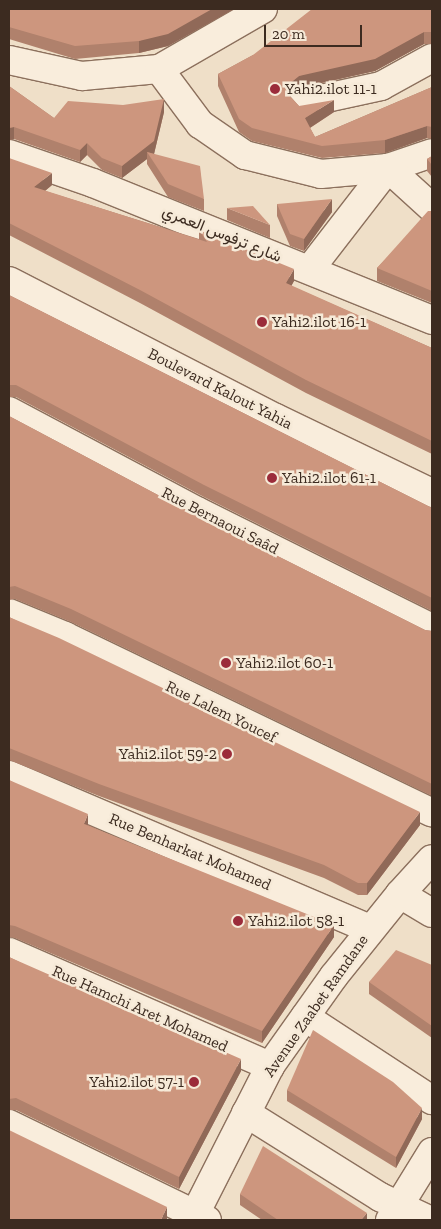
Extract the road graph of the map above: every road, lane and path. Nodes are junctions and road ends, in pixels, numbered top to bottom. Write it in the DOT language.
graph roads {
  1 [pos="263,9"];
  2 [pos="432,58"];
  3 [pos="9,60"];
  4 [pos="159,69"];
  5 [pos="303,103"];
  6 [pos="432,153"];
  7 [pos="9,154"];
  8 [pos="388,168"];
  9 [pos="432,208"];
  10 [pos="310,268"];
  11 [pos="9,281"];
  12 [pos="432,320"];
  13 [pos="9,412"];
  14 [pos="432,493"];
  15 [pos="9,613"];
  16 [pos="432,628"];
  17 [pos="9,775"];
  18 [pos="432,813"];
  19 [pos="432,859"];
  20 [pos="400,894"];
  21 [pos="432,913"];
  22 [pos="370,929"];
  23 [pos="9,952"];
  24 [pos="305,1017"];
  25 [pos="270,1066"];
  26 [pos="432,1100"];
  27 [pos="246,1113"];
  28 [pos="9,1124"];
  29 [pos="432,1152"];
  30 [pos="395,1213"];
  31 [pos="198,1218"];
  32 [pos="429,1220"];
  1 -- 4 [label="street"];
  2 -- 5 [label="street"];
  3 -- 4 [label="street"];
  4 -- 8 [label="street"];
  6 -- 8 [label="street"];
  7 -- 10 [label="street, شارع ترفوس العمري"];
  8 -- 9 [label="street"];
  8 -- 10 [label="street"];
  10 -- 12 [label="street, شارع ترفوس العمري"];
  11 -- 14 [label="street, Boulevard Kalout Yahia"];
  13 -- 16 [label="street, Rue Bernaoui Saâd"];
  15 -- 18 [label="street, Rue Lalem Youcef"];
  17 -- 22 [label="street, Rue Benharkat Mohamed"];
  19 -- 20 [label="street, Avenue Zaabet Ramdane"];
  20 -- 21 [label="street"];
  20 -- 22 [label="street, Avenue Zaabet Ramdane"];
  22 -- 24 [label="street, Avenue Zaabet Ramdane"];
  23 -- 25 [label="street, Rue Hamchi Aret Mohamed"];
  24 -- 25 [label="street, Avenue Zaabet Ramdane"];
  24 -- 26 [label="street"];
  25 -- 27 [label="street, Avenue Zaabet Ramdane"];
  27 -- 30 [label="street"];
  27 -- 31 [label="street, Avenue Zaabet Ramdane"];
  28 -- 31 [label="street"];
  29 -- 30 [label="street"];
  30 -- 32 [label="street"];
}
